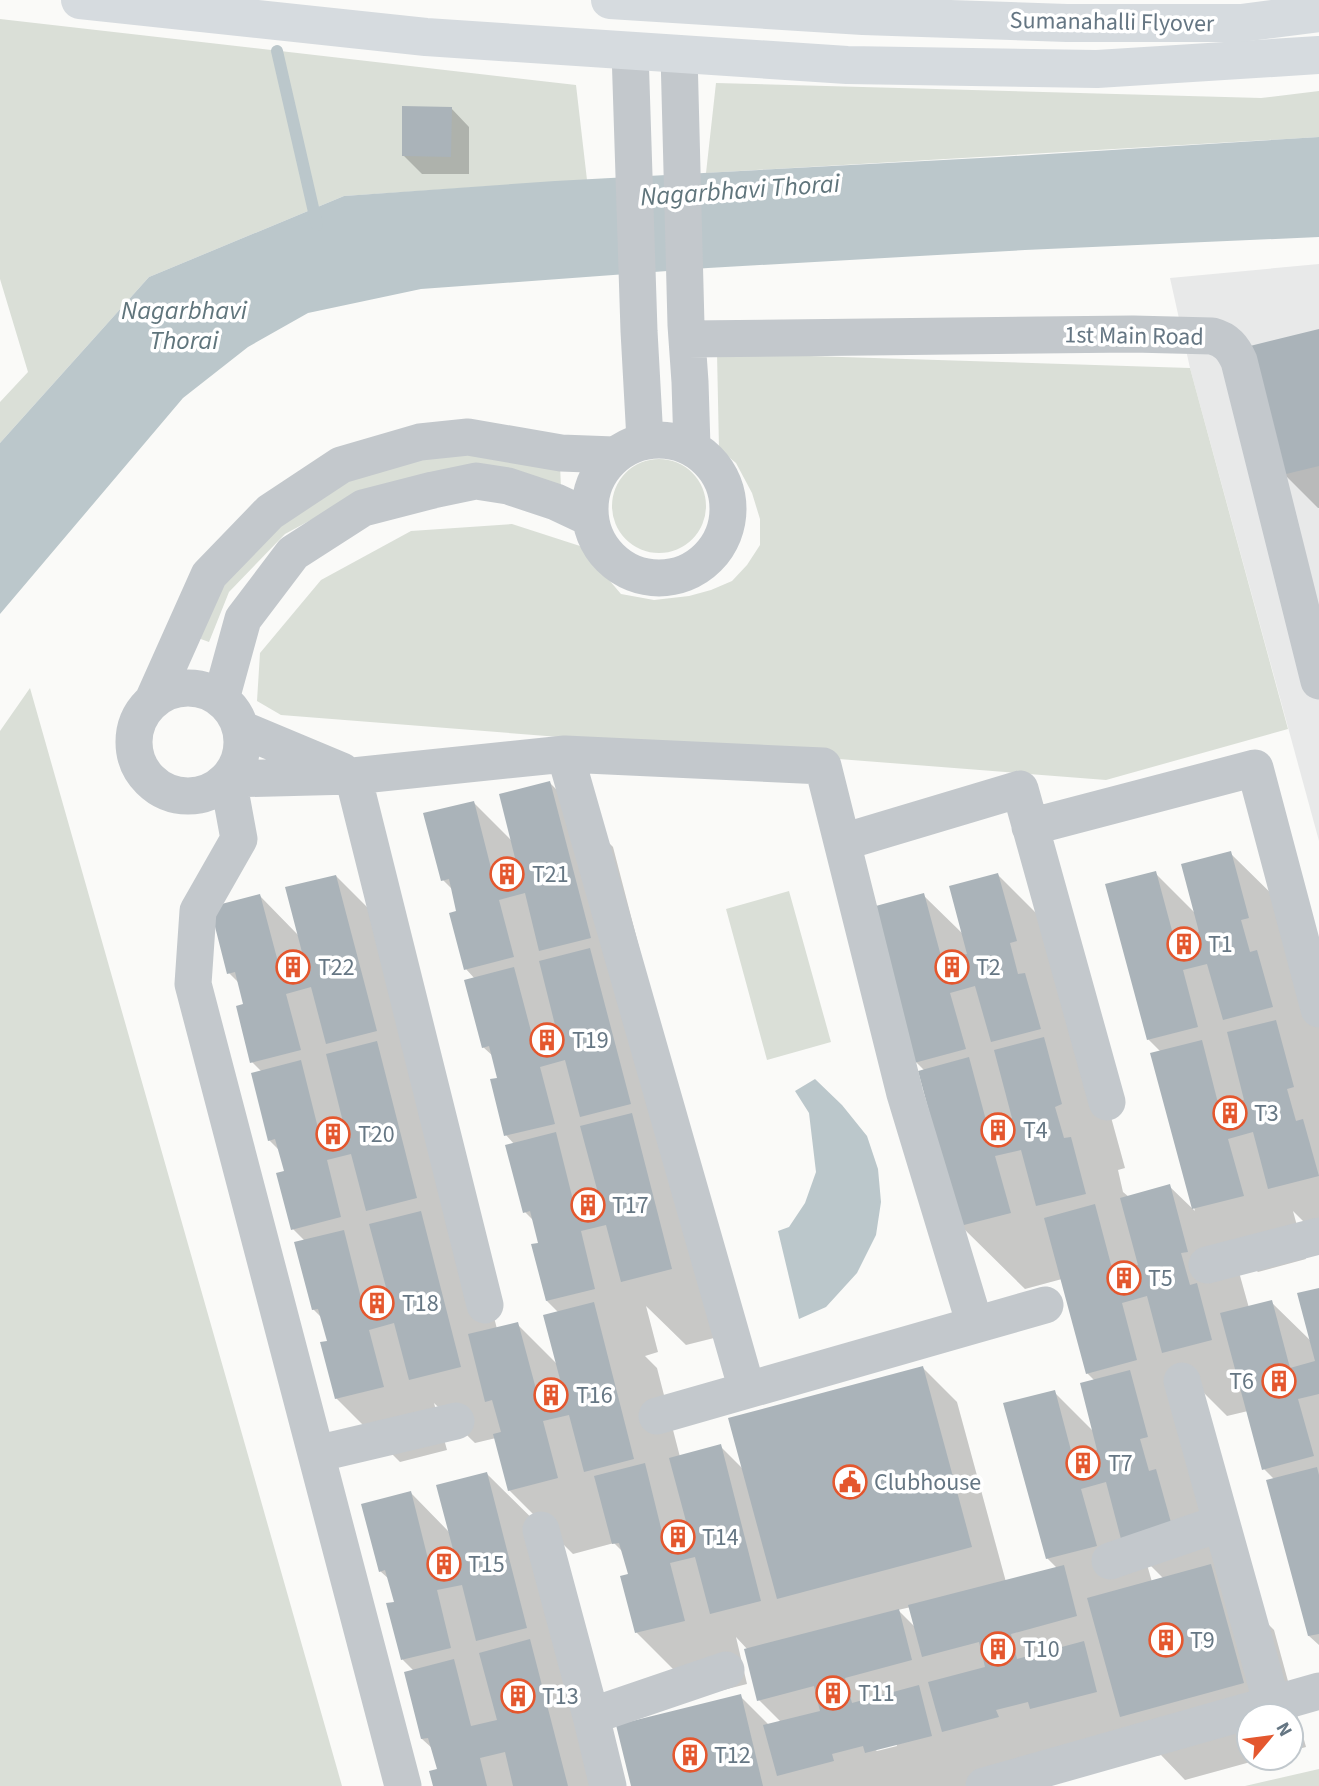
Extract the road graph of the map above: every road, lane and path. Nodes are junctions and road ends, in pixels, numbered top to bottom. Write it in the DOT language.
graph roads {
  1 [pos="80,0"];
  2 [pos="610,0"];
  3 [pos="1319,13"];
  4 [pos="630,51"];
  5 [pos="1319,55"];
  6 [pos="679,69"];
  7 [pos="687,332"];
  8 [pos="692,447"];
  9 [pos="630,448"];
  10 [pos="590,518"];
  11 [pos="1319,681"];
  12 [pos="154,698"];
  13 [pos="221,699"];
  14 [pos="240,729"];
  15 [pos="565,754"];
  16 [pos="353,776"];
  17 [pos="228,779"];
  18 [pos="1030,827"];
  19 [pos="843,842"];
  20 [pos="1319,1009"];
  21 [pos="1107,1102"];
  22 [pos="1319,1236"];
  23 [pos="1207,1265"];
  24 [pos="485,1304"];
  25 [pos="1045,1305"];
  26 [pos="975,1325"];
  27 [pos="1182,1381"];
  28 [pos="747,1390"];
  29 [pos="657,1416"];
  30 [pos="457,1422"];
  31 [pos="316,1454"];
  32 [pos="1221,1523"];
  33 [pos="541,1530"];
  34 [pos="1110,1561"];
  35 [pos="726,1670"];
  36 [pos="1319,1691"];
  37 [pos="1271,1702"];
  38 [pos="1279,1702"];
  39 [pos="1235,1715"];
  40 [pos="591,1716"];
  41 [pos="403,1786"];
  42 [pos="608,1786"];
  43 [pos="984,1786"];
  1 -- 4 [label="main road"];
  2 -- 3 [label="main road, Sumanahalli Flyover"];
  4 -- 6 [label="main road"];
  4 -- 9 [label="street"];
  5 -- 6 [label="main road"];
  6 -- 7 [label="street"];
  7 -- 8 [label="street"];
  7 -- 11 [label="street, 1st Main Road"];
  8 -- 9 [label="street"];
  8 -- 10 [label="street"];
  9 -- 10 [label="street"];
  9 -- 12 [label="street"];
  10 -- 13 [label="street"];
  12 -- 13 [label="street"];
  12 -- 17 [label="street"];
  13 -- 14 [label="street"];
  14 -- 16 [label="street"];
  14 -- 17 [label="street"];
  15 -- 16 [label="street"];
  15 -- 19 [label="street"];
  15 -- 28 [label="street"];
  16 -- 17 [label="street"];
  16 -- 24 [label="street"];
  17 -- 31 [label="street"];
  18 -- 19 [label="street"];
  18 -- 20 [label="street"];
  18 -- 21 [label="street"];
  19 -- 26 [label="street"];
  22 -- 23 [label="street"];
  25 -- 26 [label="street"];
  26 -- 28 [label="street"];
  27 -- 32 [label="street"];
  28 -- 29 [label="street"];
  30 -- 31 [label="street"];
  31 -- 41 [label="street"];
  32 -- 34 [label="street"];
  32 -- 37 [label="street"];
  33 -- 40 [label="street"];
  35 -- 40 [label="street"];
  36 -- 38 [label="street"];
  39 -- 43 [label="street"];
  40 -- 42 [label="street"];
}
